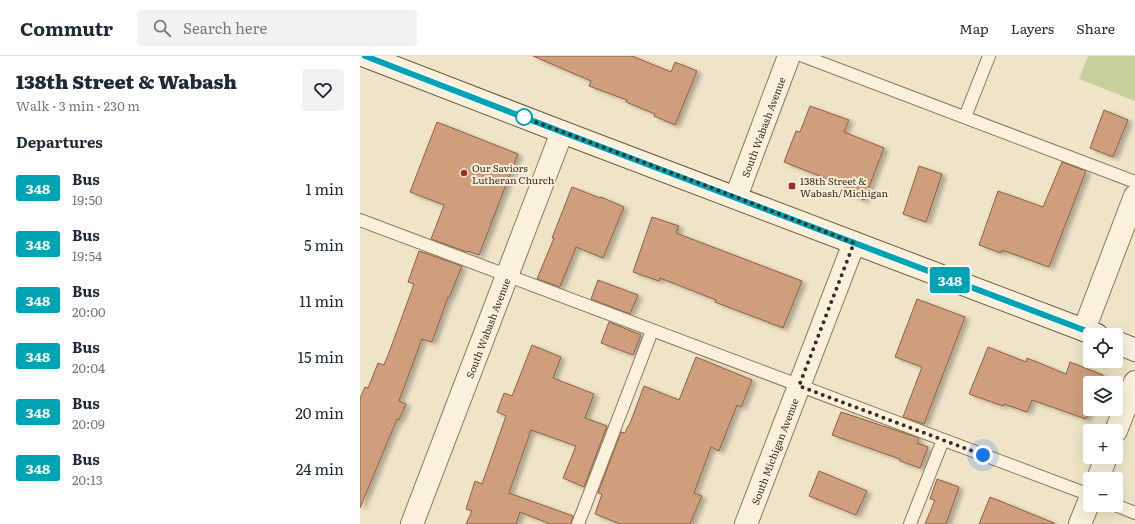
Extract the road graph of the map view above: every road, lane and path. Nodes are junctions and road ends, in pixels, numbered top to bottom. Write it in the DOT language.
graph roads {
  1 [pos="365,56"];
  2 [pos="789,56"];
  3 [pos="803,56"];
  4 [pos="989,56"];
  5 [pos="965,117"];
  6 [pos="562,132"];
  7 [pos="1135,182"];
  8 [pos="1135,196"];
  9 [pos="736,197"];
  10 [pos="360,220"];
  11 [pos="854,243"];
  12 [pos="507,276"];
  13 [pos="1092,328"];
  14 [pos="1083,330"];
  15 [pos="652,331"];
  16 [pos="1123,345"];
  17 [pos="1135,350"];
  18 [pos="1135,382"];
  19 [pos="799,386"];
  20 [pos="1119,424"];
  21 [pos="942,440"];
  22 [pos="1083,493"];
  23 [pos="1123,508"];
  24 [pos="1085,512"];
  25 [pos="1135,513"];
  26 [pos="412,524"];
  27 [pos="578,524"];
  28 [pos="746,524"];
  29 [pos="910,524"];
  30 [pos="1080,524"];
  1 -- 6 [label="street"];
  2 -- 9 [label="street, South Wabash Avenue"];
  3 -- 5 [label="lane"];
  4 -- 5 [label="lane"];
  5 -- 7 [label="lane"];
  6 -- 9 [label="street"];
  6 -- 12 [label="street, South Wabash Avenue"];
  8 -- 13 [label="street"];
  9 -- 11 [label="street"];
  10 -- 12 [label="lane"];
  11 -- 14 [label="street"];
  11 -- 19 [label="street, South Michigan Avenue"];
  12 -- 15 [label="lane"];
  12 -- 26 [label="street, South Wabash Avenue"];
  15 -- 19 [label="lane"];
  15 -- 27 [label="lane"];
  16 -- 17 [label="street"];
  18 -- 20 [label="street"];
  19 -- 21 [label="lane"];
  19 -- 28 [label="street, South Michigan Avenue"];
  21 -- 22 [label="lane"];
  21 -- 29 [label="lane"];
  23 -- 25 [label="lane"];
  24 -- 30 [label="street"];
}
